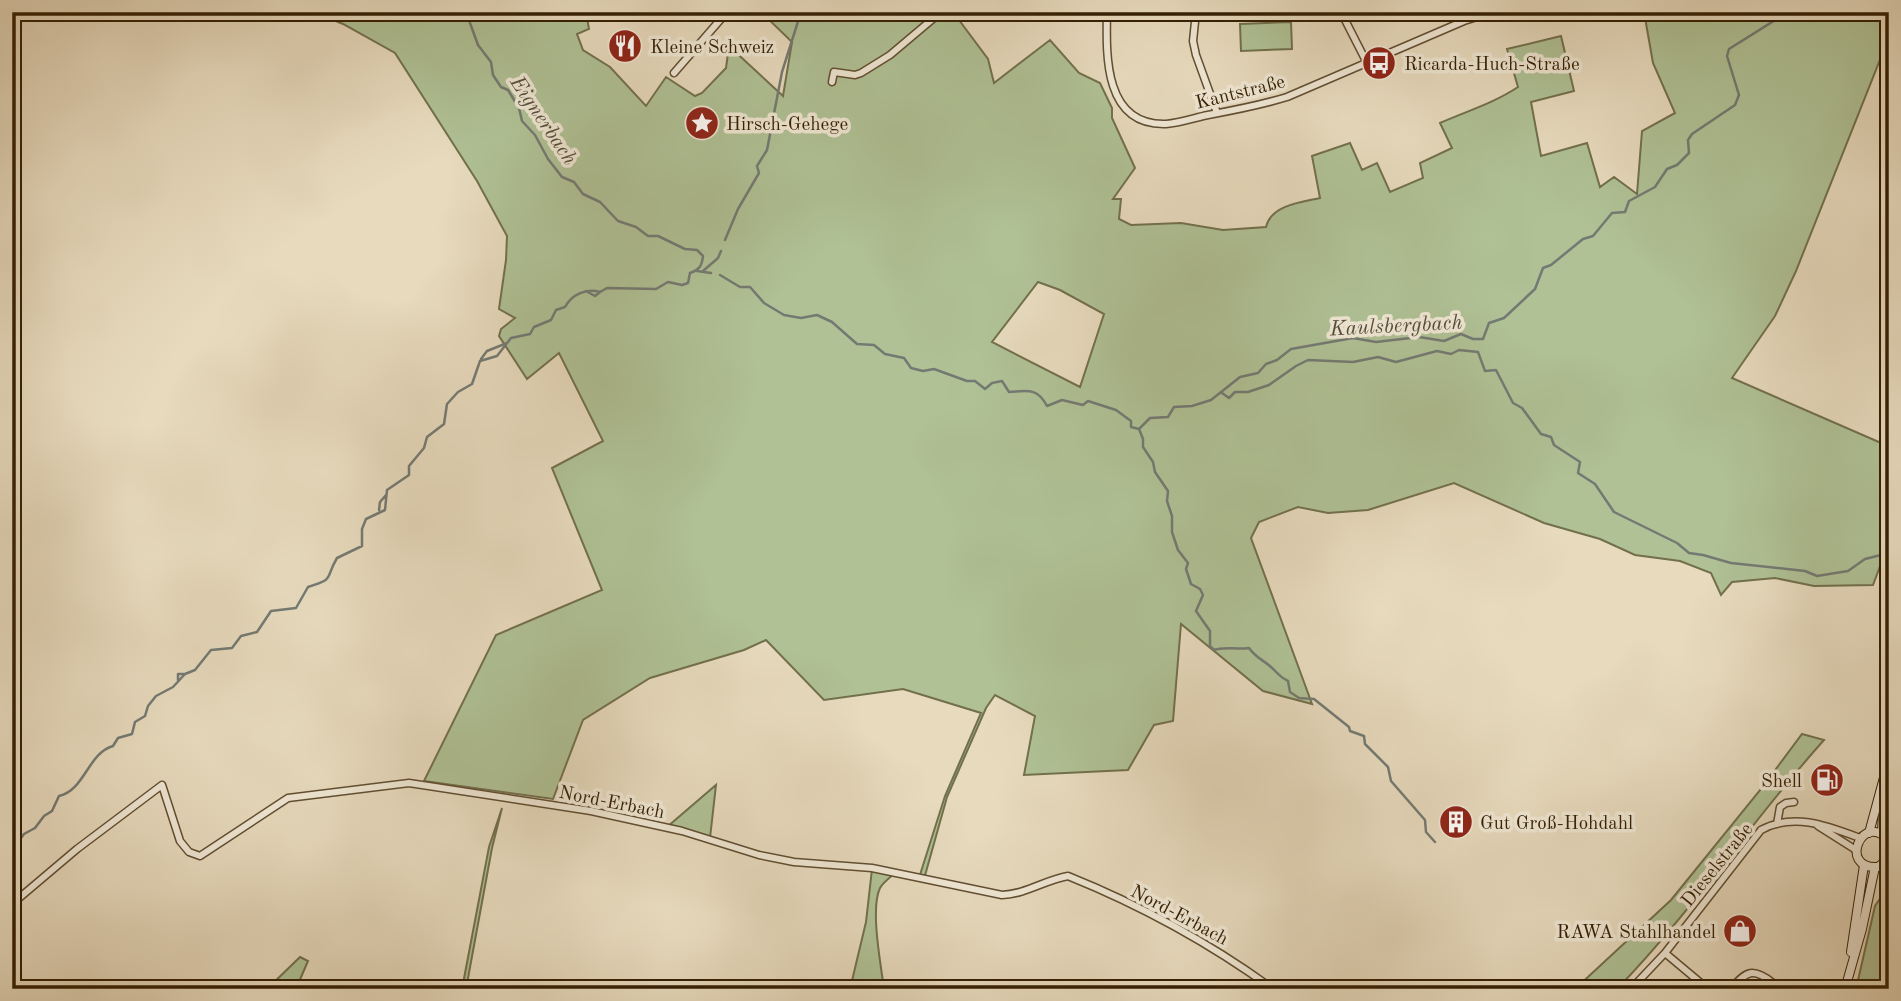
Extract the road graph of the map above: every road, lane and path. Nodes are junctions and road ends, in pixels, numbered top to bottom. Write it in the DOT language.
graph roads {
  1 [pos="727,12"];
  2 [pos="941,12"];
  3 [pos="1107,12"];
  4 [pos="1196,12"];
  5 [pos="1341,12"];
  6 [pos="1493,12"];
  7 [pos="1367,64"];
  8 [pos="674,73"];
  9 [pos="832,82"];
  10 [pos="1217,113"];
  11 [pos="1889,759"];
  12 [pos="1883,781"];
  13 [pos="1794,802"];
  14 [pos="1813,823"];
  15 [pos="1777,824"];
  16 [pos="1869,833"];
  17 [pos="1882,834"];
  18 [pos="1860,838"];
  19 [pos="1889,841"];
  20 [pos="1856,850"];
  21 [pos="1888,860"];
  22 [pos="1864,865"];
  23 [pos="1874,867"];
  24 [pos="12,904"];
  25 [pos="1665,953"];
  26 [pos="1848,976"];
  27 [pos="1773,983"];
  28 [pos="1273,989"];
  29 [pos="1631,989"];
  30 [pos="1709,989"];
  31 [pos="1731,989"];
  32 [pos="1845,989"];
  1 -- 8 [label="street"];
  2 -- 9 [label="street"];
  3 -- 10 [label="street, Kantstraße"];
  4 -- 10 [label="street"];
  5 -- 7 [label="street"];
  6 -- 7 [label="street, Kantstraße"];
  7 -- 10 [label="street, Kantstraße"];
  11 -- 12 [label="main road"];
  12 -- 16 [label="main road"];
  12 -- 17 [label="main road"];
  13 -- 15 [label="street"];
  14 -- 15 [label="street, Dieselstraße"];
  14 -- 18 [label="street, Dieselstraße"];
  14 -- 20 [label="street"];
  15 -- 25 [label="street, Dieselstraße"];
  16 -- 17 [label="main road"];
  16 -- 18 [label="main road"];
  17 -- 19 [label="main road"];
  18 -- 20 [label="main road"];
  20 -- 22 [label="main road"];
  21 -- 23 [label="main road"];
  22 -- 23 [label="main road"];
  22 -- 26 [label="main road"];
  23 -- 26 [label="main road"];
  24 -- 28 [label="street, Nord-Erbach"];
  25 -- 29 [label="street, Dieselstraße"];
  25 -- 30 [label="street"];
  26 -- 32 [label="main road"];
  27 -- 31 [label="street"];
}
